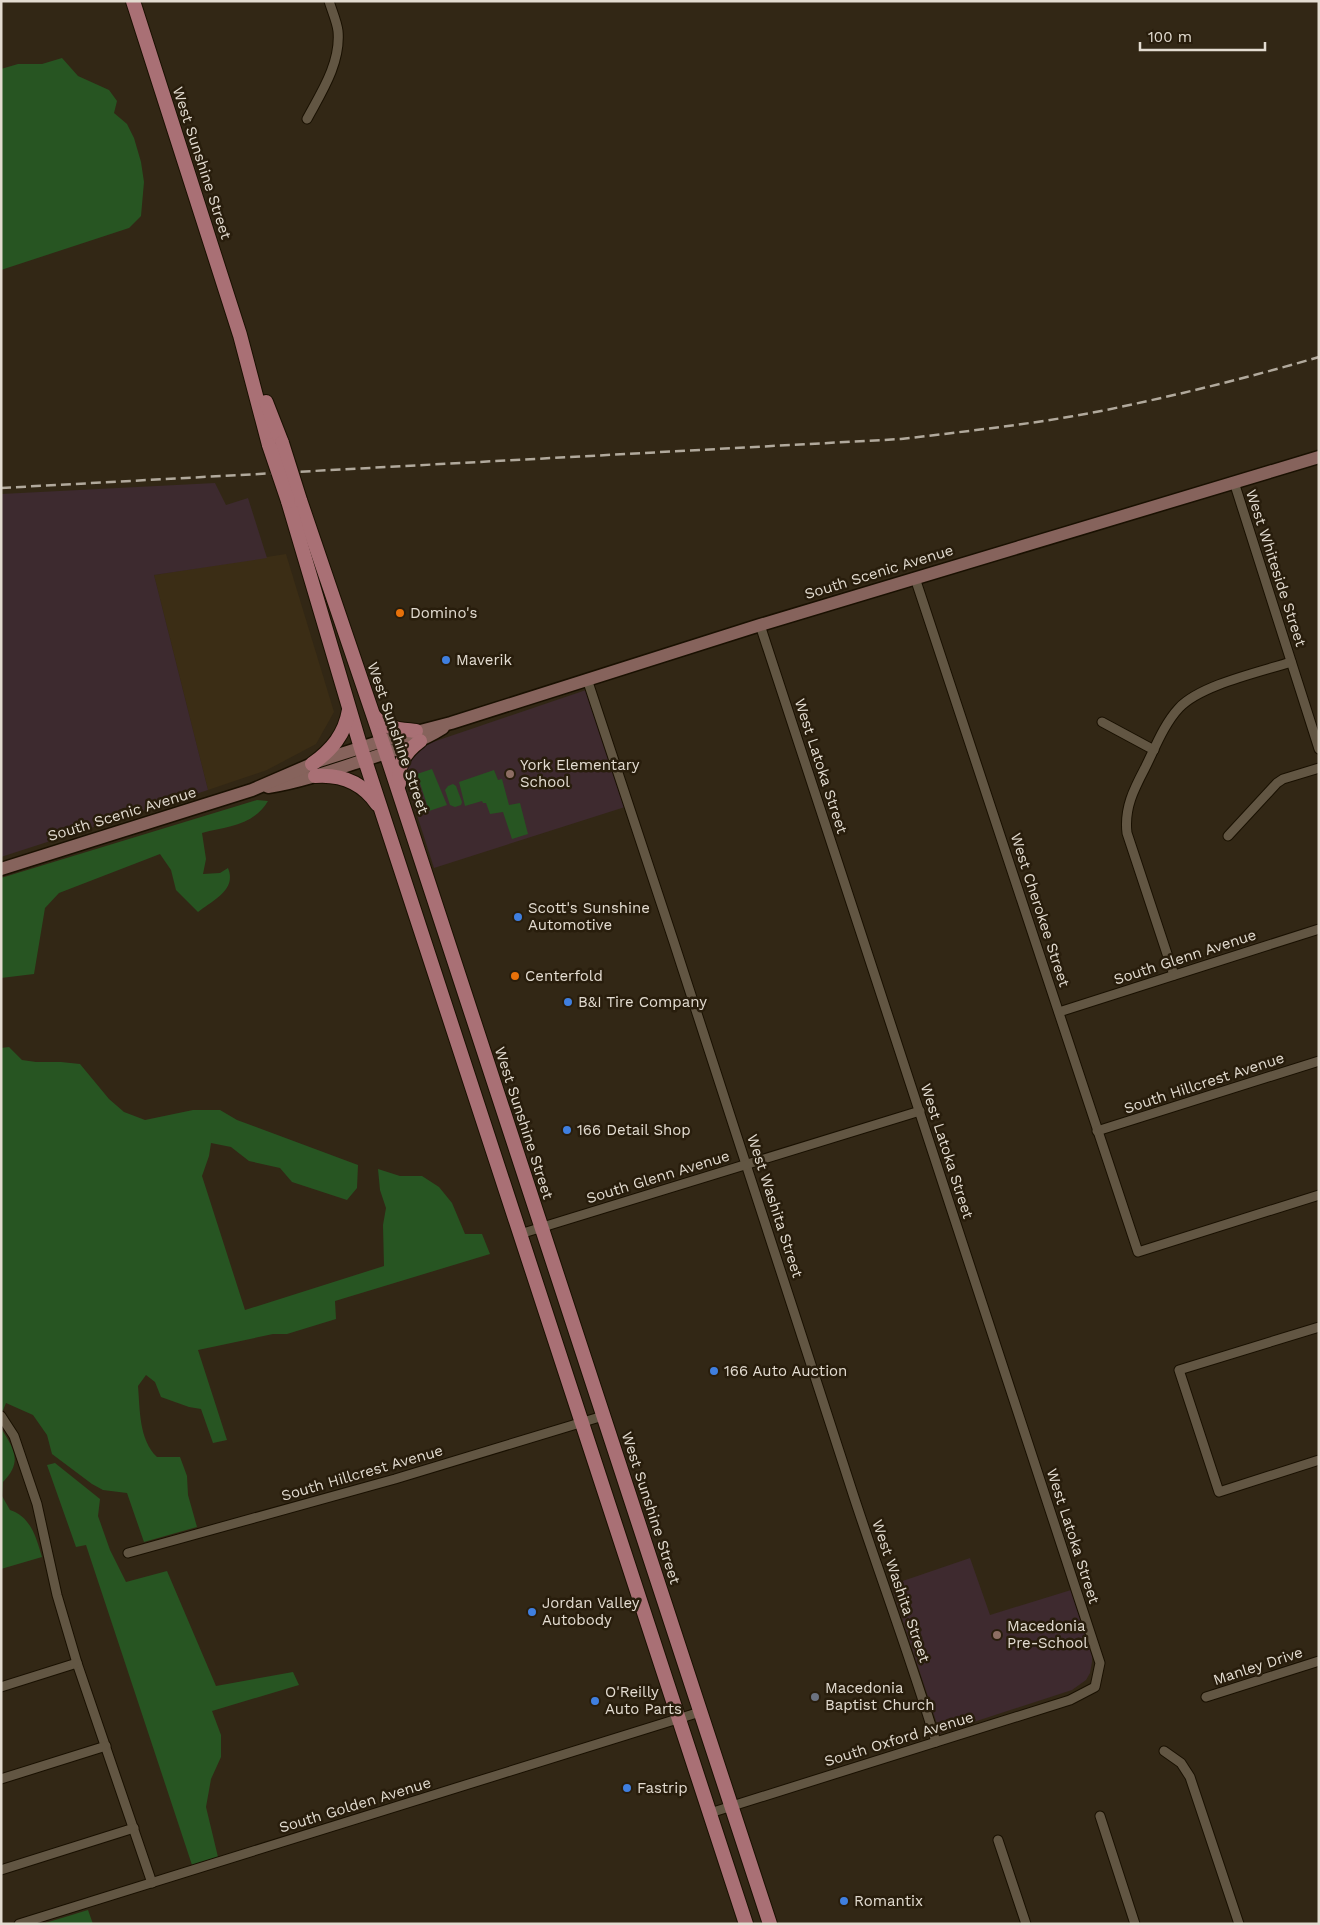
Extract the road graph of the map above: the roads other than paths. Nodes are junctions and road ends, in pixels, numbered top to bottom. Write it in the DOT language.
graph roads {
  1 [pos="133,1"];
  2 [pos="329,1"];
  3 [pos="307,119"];
  4 [pos="1319,457"];
  5 [pos="1234,482"];
  6 [pos="294,501"];
  7 [pos="915,578"];
  8 [pos="760,625"];
  9 [pos="1291,662"];
  10 [pos="587,679"];
  11 [pos="349,707"];
  12 [pos="371,710"];
  13 [pos="1102,722"];
  14 [pos="418,736"];
  15 [pos="384,747"];
  16 [pos="1319,749"];
  17 [pos="1154,750"];
  18 [pos="363,754"];
  19 [pos="1319,768"];
  20 [pos="314,770"];
  21 [pos="399,792"];
  22 [pos="382,812"];
  23 [pos="1228,836"];
  24 [pos="1,869"];
  25 [pos="1319,929"];
  26 [pos="1174,975"];
  27 [pos="1059,1012"];
  28 [pos="1319,1061"];
  29 [pos="920,1111"];
  30 [pos="1097,1131"];
  31 [pos="747,1164"];
  32 [pos="1319,1195"];
  33 [pos="542,1227"];
  34 [pos="520,1234"];
  35 [pos="1319,1327"];
  36 [pos="1,1416"];
  37 [pos="603,1416"];
  38 [pos="582,1422"];
  39 [pos="1319,1460"];
  40 [pos="128,1553"];
  41 [pos="1319,1661"];
  42 [pos="77,1663"];
  43 [pos="1,1687"];
  44 [pos="1095,1687"];
  45 [pos="1206,1697"];
  46 [pos="700,1712"];
  47 [pos="678,1719"];
  48 [pos="936,1742"];
  49 [pos="106,1746"];
  50 [pos="1164,1751"];
  51 [pos="1,1779"];
  52 [pos="731,1806"];
  53 [pos="710,1813"];
  54 [pos="1100,1816"];
  55 [pos="134,1828"];
  56 [pos="998,1840"];
  57 [pos="1,1870"];
  58 [pos="152,1883"];
  59 [pos="19,1924"];
  60 [pos="746,1924"];
  61 [pos="770,1924"];
  62 [pos="1026,1924"];
  63 [pos="1135,1924"];
  64 [pos="1239,1924"];
  1 -- 6 [label="main road, West Sunshine Street, bridge"];
  2 -- 3 [label="street"];
  4 -- 5 [label="main road, South Scenic Avenue"];
  5 -- 7 [label="main road, South Scenic Avenue"];
  5 -- 9 [label="street, West Whiteside Street"];
  6 -- 11 [label="main road, West Sunshine Street"];
  6 -- 12 [label="main road, West Sunshine Street"];
  7 -- 8 [label="main road, South Scenic Avenue"];
  7 -- 27 [label="street, West Cherokee Street"];
  8 -- 10 [label="main road, South Scenic Avenue"];
  8 -- 29 [label="street, West Latoka Street"];
  9 -- 16 [label="street, West Whiteside Street"];
  9 -- 17 [label="street"];
  10 -- 14 [label="main road, South Scenic Avenue"];
  10 -- 31 [label="street, West Washita Street"];
  11 -- 18 [label="main road, West Sunshine Street"];
  11 -- 20 [label="main road"];
  12 -- 14 [label="main road"];
  12 -- 15 [label="main road, West Sunshine Street"];
  13 -- 17 [label="street"];
  14 -- 15 [label="main road, South Scenic Avenue"];
  14 -- 21 [label="main road"];
  15 -- 18 [label="main road, South Scenic Avenue"];
  15 -- 21 [label="main road, West Sunshine Street"];
  17 -- 26 [label="street"];
  18 -- 20 [label="main road, South Scenic Avenue"];
  18 -- 22 [label="main road, West Sunshine Street"];
  19 -- 23 [label="street"];
  20 -- 22 [label="main road"];
  20 -- 24 [label="main road, South Scenic Avenue"];
  21 -- 33 [label="main road, West Sunshine Street"];
  22 -- 34 [label="main road, West Sunshine Street"];
  25 -- 26 [label="street, South Glenn Avenue"];
  26 -- 27 [label="street, South Glenn Avenue"];
  27 -- 30 [label="street, West Cherokee Street"];
  28 -- 30 [label="street, South Hillcrest Avenue"];
  29 -- 31 [label="street, South Glenn Avenue"];
  29 -- 44 [label="street, West Latoka Street"];
  30 -- 32 [label="street, West Cherokee Street"];
  31 -- 33 [label="street, South Glenn Avenue"];
  31 -- 48 [label="street, West Washita Street"];
  33 -- 34 [label="street, South Glenn Avenue"];
  33 -- 37 [label="main road, West Sunshine Street"];
  34 -- 38 [label="main road, West Sunshine Street"];
  35 -- 39 [label="street"];
  36 -- 42 [label="street"];
  37 -- 38 [label="street, South Hillcrest Avenue"];
  37 -- 46 [label="main road, West Sunshine Street"];
  38 -- 40 [label="street, South Hillcrest Avenue"];
  38 -- 47 [label="main road, West Sunshine Street"];
  41 -- 45 [label="street, Manley Drive"];
  42 -- 43 [label="street"];
  42 -- 49 [label="street"];
  44 -- 48 [label="street, South Oxford Avenue"];
  46 -- 47 [label="street, South Golden Avenue"];
  46 -- 52 [label="main road, West Sunshine Street"];
  47 -- 53 [label="main road, West Sunshine Street"];
  47 -- 58 [label="street, South Golden Avenue"];
  48 -- 52 [label="street, South Oxford Avenue"];
  49 -- 51 [label="street"];
  49 -- 55 [label="street"];
  50 -- 64 [label="street"];
  52 -- 53 [label="street, South Oxford Avenue"];
  52 -- 61 [label="main road, West Sunshine Street"];
  53 -- 60 [label="main road, West Sunshine Street"];
  54 -- 63 [label="street"];
  55 -- 57 [label="street"];
  55 -- 58 [label="street"];
  56 -- 62 [label="street"];
  58 -- 59 [label="street, South Golden Avenue"];
}
